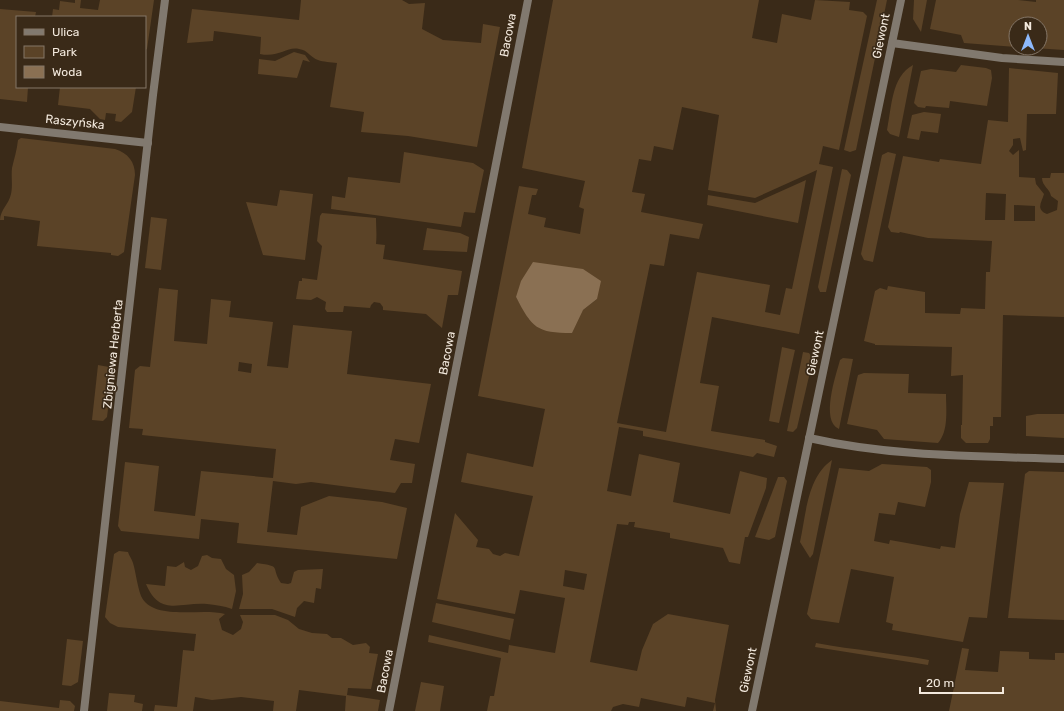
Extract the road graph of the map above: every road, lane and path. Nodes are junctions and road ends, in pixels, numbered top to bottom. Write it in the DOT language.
graph roads {
  1 [pos="166,0"];
  2 [pos="528,0"];
  3 [pos="901,0"];
  4 [pos="892,43"];
  5 [pos="1064,62"];
  6 [pos="0,126"];
  7 [pos="148,143"];
  8 [pos="809,438"];
  9 [pos="1064,460"];
  10 [pos="84,711"];
  11 [pos="389,711"];
  12 [pos="752,711"];
  1 -- 7 [label="street, Zbigniewa Herberta"];
  2 -- 11 [label="street, Bacowa"];
  3 -- 4 [label="street, Giewont"];
  4 -- 5 [label="street"];
  4 -- 8 [label="street, Giewont"];
  6 -- 7 [label="street, Raszyńska"];
  7 -- 10 [label="street, Zbigniewa Herberta"];
  8 -- 9 [label="street"];
  8 -- 12 [label="street, Giewont"];
}
